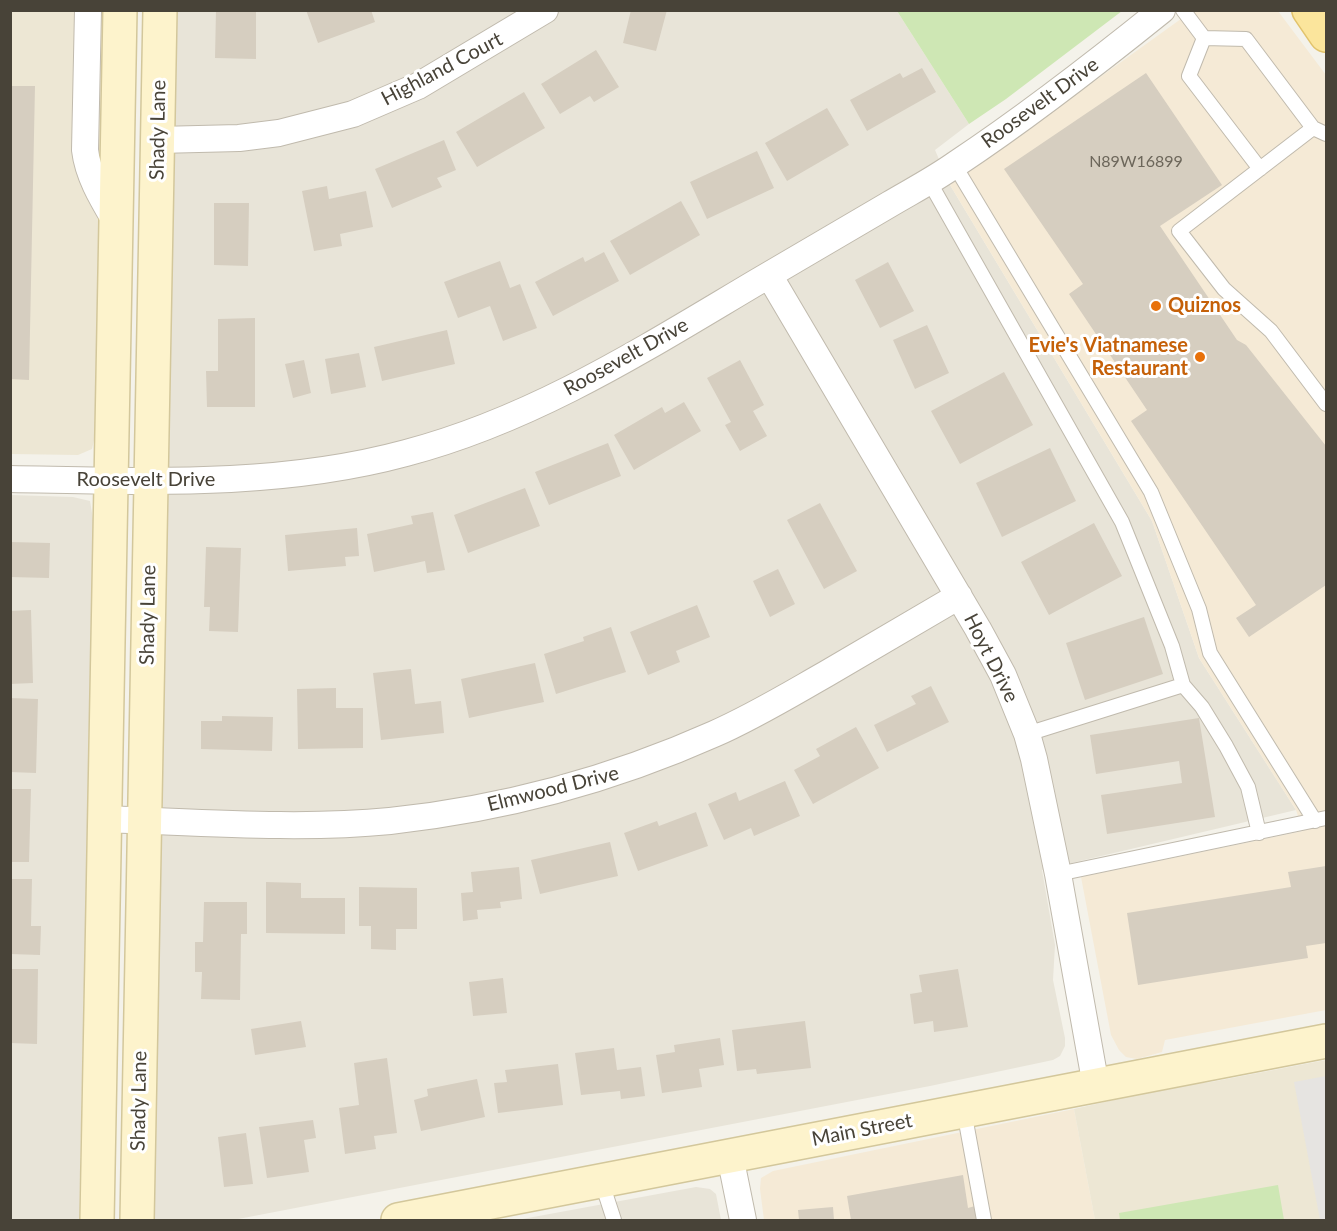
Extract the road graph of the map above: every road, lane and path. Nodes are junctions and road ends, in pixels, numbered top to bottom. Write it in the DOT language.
graph roads {
  1 [pos="88,10"];
  2 [pos="120,10"];
  3 [pos="160,10"];
  4 [pos="545,10"];
  5 [pos="1162,10"];
  6 [pos="1183,10"];
  7 [pos="1309,10"];
  8 [pos="1326,34"];
  9 [pos="1204,38"];
  10 [pos="1320,131"];
  11 [pos="158,140"];
  12 [pos="955,166"];
  13 [pos="1260,169"];
  14 [pos="929,181"];
  15 [pos="116,222"];
  16 [pos="769,275"];
  17 [pos="1326,404"];
  18 [pos="10,479"];
  19 [pos="110,481"];
  20 [pos="151,482"];
  21 [pos="959,596"];
  22 [pos="1183,685"];
  23 [pos="1027,735"];
  24 [pos="104,819"];
  25 [pos="144,820"];
  26 [pos="1321,820"];
  27 [pos="1259,833"];
  28 [pos="1058,874"];
  29 [pos="1326,1041"];
  30 [pos="1096,1086"];
  31 [pos="964,1111"];
  32 [pos="730,1156"];
  33 [pos="601,1180"];
  34 [pos="97,1221"];
  35 [pos="137,1221"];
  36 [pos="398,1221"];
  37 [pos="614,1221"];
  38 [pos="743,1221"];
  39 [pos="984,1221"];
  1 -- 15 [label="street"];
  2 -- 15 [label="street, Shady Lane"];
  3 -- 11 [label="street, Shady Lane"];
  4 -- 11 [label="street, Highland Court"];
  5 -- 12 [label="street, Roosevelt Drive"];
  6 -- 9 [label="lane"];
  7 -- 8 [label="main road"];
  9 -- 10 [label="lane"];
  9 -- 13 [label="lane"];
  10 -- 13 [label="lane"];
  11 -- 20 [label="street, Shady Lane"];
  12 -- 14 [label="street, Roosevelt Drive"];
  12 -- 26 [label="lane"];
  13 -- 17 [label="lane"];
  14 -- 16 [label="street, Roosevelt Drive"];
  14 -- 22 [label="lane"];
  15 -- 19 [label="street, Shady Lane"];
  16 -- 20 [label="street, Roosevelt Drive"];
  16 -- 21 [label="street, Hoyt Drive"];
  18 -- 19 [label="street, Roosevelt Drive"];
  19 -- 20 [label="street, Roosevelt Drive"];
  19 -- 24 [label="street, Shady Lane"];
  20 -- 25 [label="street, Shady Lane"];
  21 -- 23 [label="street, Hoyt Drive"];
  21 -- 25 [label="street, Elmwood Drive"];
  22 -- 23 [label="lane"];
  22 -- 27 [label="lane"];
  23 -- 28 [label="street, Hoyt Drive"];
  24 -- 25 [label="street, Elmwood Drive"];
  24 -- 34 [label="street, Shady Lane"];
  25 -- 35 [label="street, Shady Lane"];
  26 -- 27 [label="lane"];
  27 -- 28 [label="lane"];
  28 -- 30 [label="street, Hoyt Drive"];
  29 -- 30 [label="street, Main Street"];
  30 -- 31 [label="street, Main Street"];
  31 -- 32 [label="street, Main Street"];
  31 -- 39 [label="lane"];
  32 -- 33 [label="street, Main Street"];
  32 -- 38 [label="street"];
  33 -- 36 [label="street, Main Street"];
  33 -- 37 [label="lane"];
}
